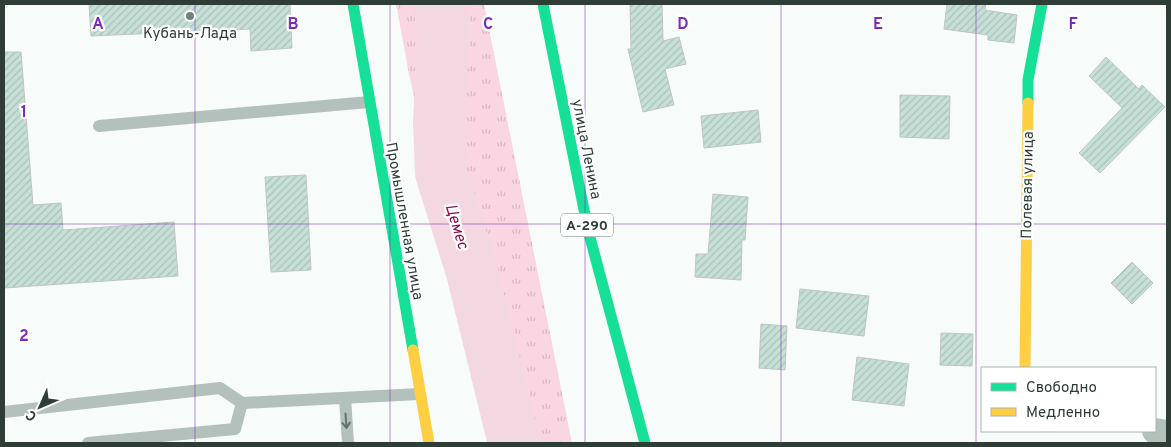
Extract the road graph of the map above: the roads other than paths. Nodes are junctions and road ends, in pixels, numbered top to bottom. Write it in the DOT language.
graph roads {
  1 [pos="352,4"];
  2 [pos="543,4"];
  3 [pos="1042,4"];
  4 [pos="369,102"];
  5 [pos="99,126"];
  6 [pos="1025,367"];
  7 [pos="420,394"];
  8 [pos="345,398"];
  9 [pos="242,403"];
  10 [pos="4,412"];
  11 [pos="88,443"];
  12 [pos="348,443"];
  13 [pos="429,443"];
  14 [pos="645,443"];
  1 -- 4 [label="main road, Промышленная улица"];
  2 -- 14 [label="main road, улица Ленина / А-290"];
  3 -- 6 [label="main road, Полевая улица"];
  4 -- 5 [label="lane"];
  4 -- 7 [label="main road, Промышленная улица"];
  7 -- 8 [label="lane"];
  7 -- 13 [label="main road, Промышленная улица"];
  8 -- 9 [label="lane"];
  8 -- 12 [label="lane, one-way"];
  9 -- 10 [label="lane"];
  9 -- 11 [label="lane"];
}
